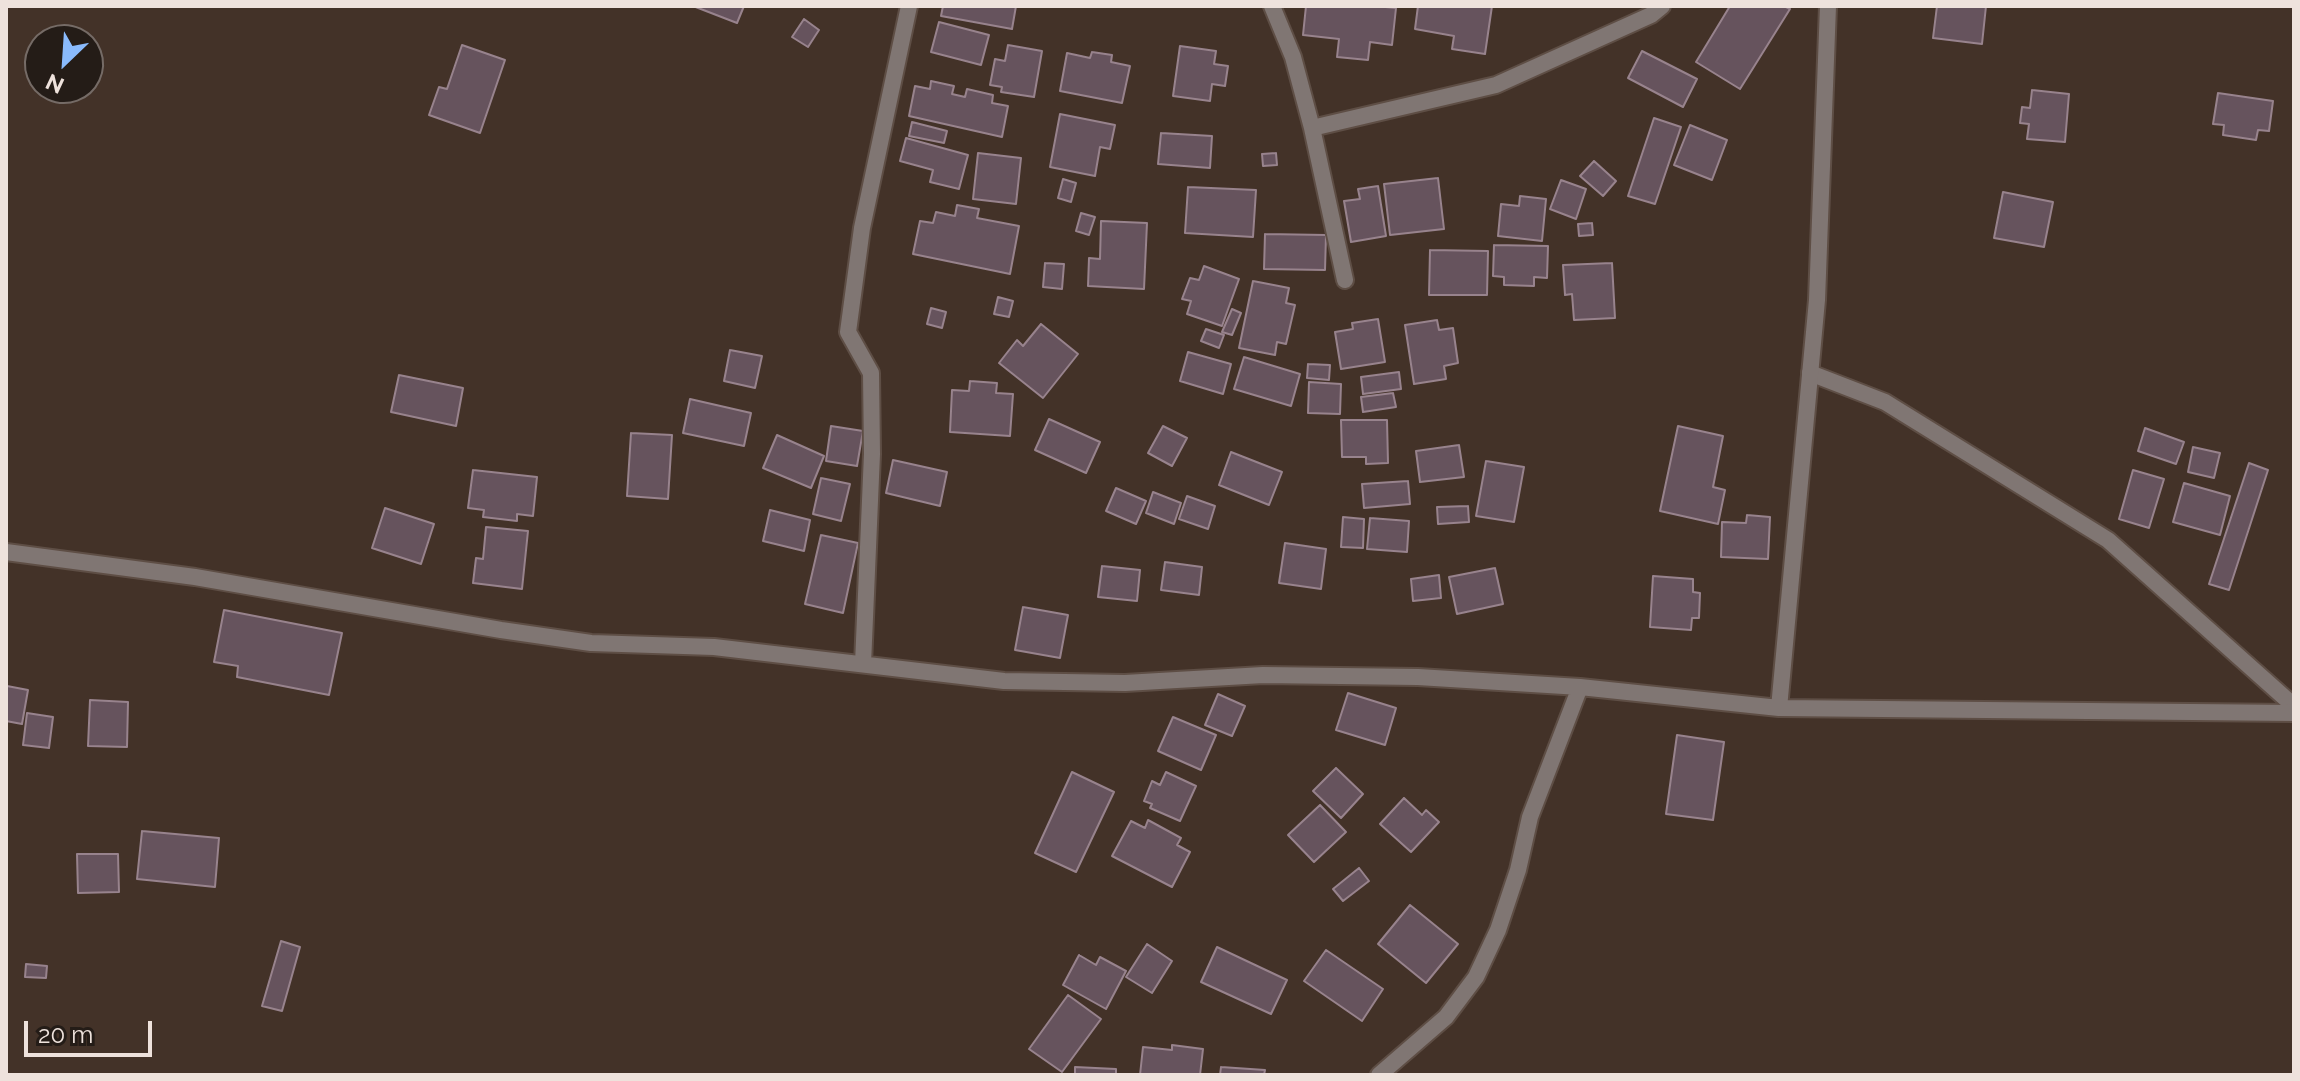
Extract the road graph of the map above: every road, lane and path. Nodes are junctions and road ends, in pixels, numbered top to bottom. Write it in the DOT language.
graph roads {
  1 [pos="909,6"];
  2 [pos="1272,6"];
  3 [pos="1662,6"];
  4 [pos="1828,6"];
  5 [pos="1312,128"];
  6 [pos="1345,280"];
  7 [pos="1810,373"];
  8 [pos="6,552"];
  9 [pos="863,664"];
  10 [pos="1580,687"];
  11 [pos="2294,706"];
  12 [pos="1779,708"];
  13 [pos="2294,713"];
  14 [pos="1379,1075"];
  1 -- 9 [label="street"];
  2 -- 5 [label="street"];
  3 -- 5 [label="street"];
  4 -- 7 [label="street"];
  5 -- 6 [label="street"];
  7 -- 11 [label="street"];
  7 -- 12 [label="street"];
  8 -- 9 [label="street"];
  9 -- 10 [label="street"];
  10 -- 12 [label="street"];
  10 -- 14 [label="street"];
  12 -- 13 [label="street"];
}
